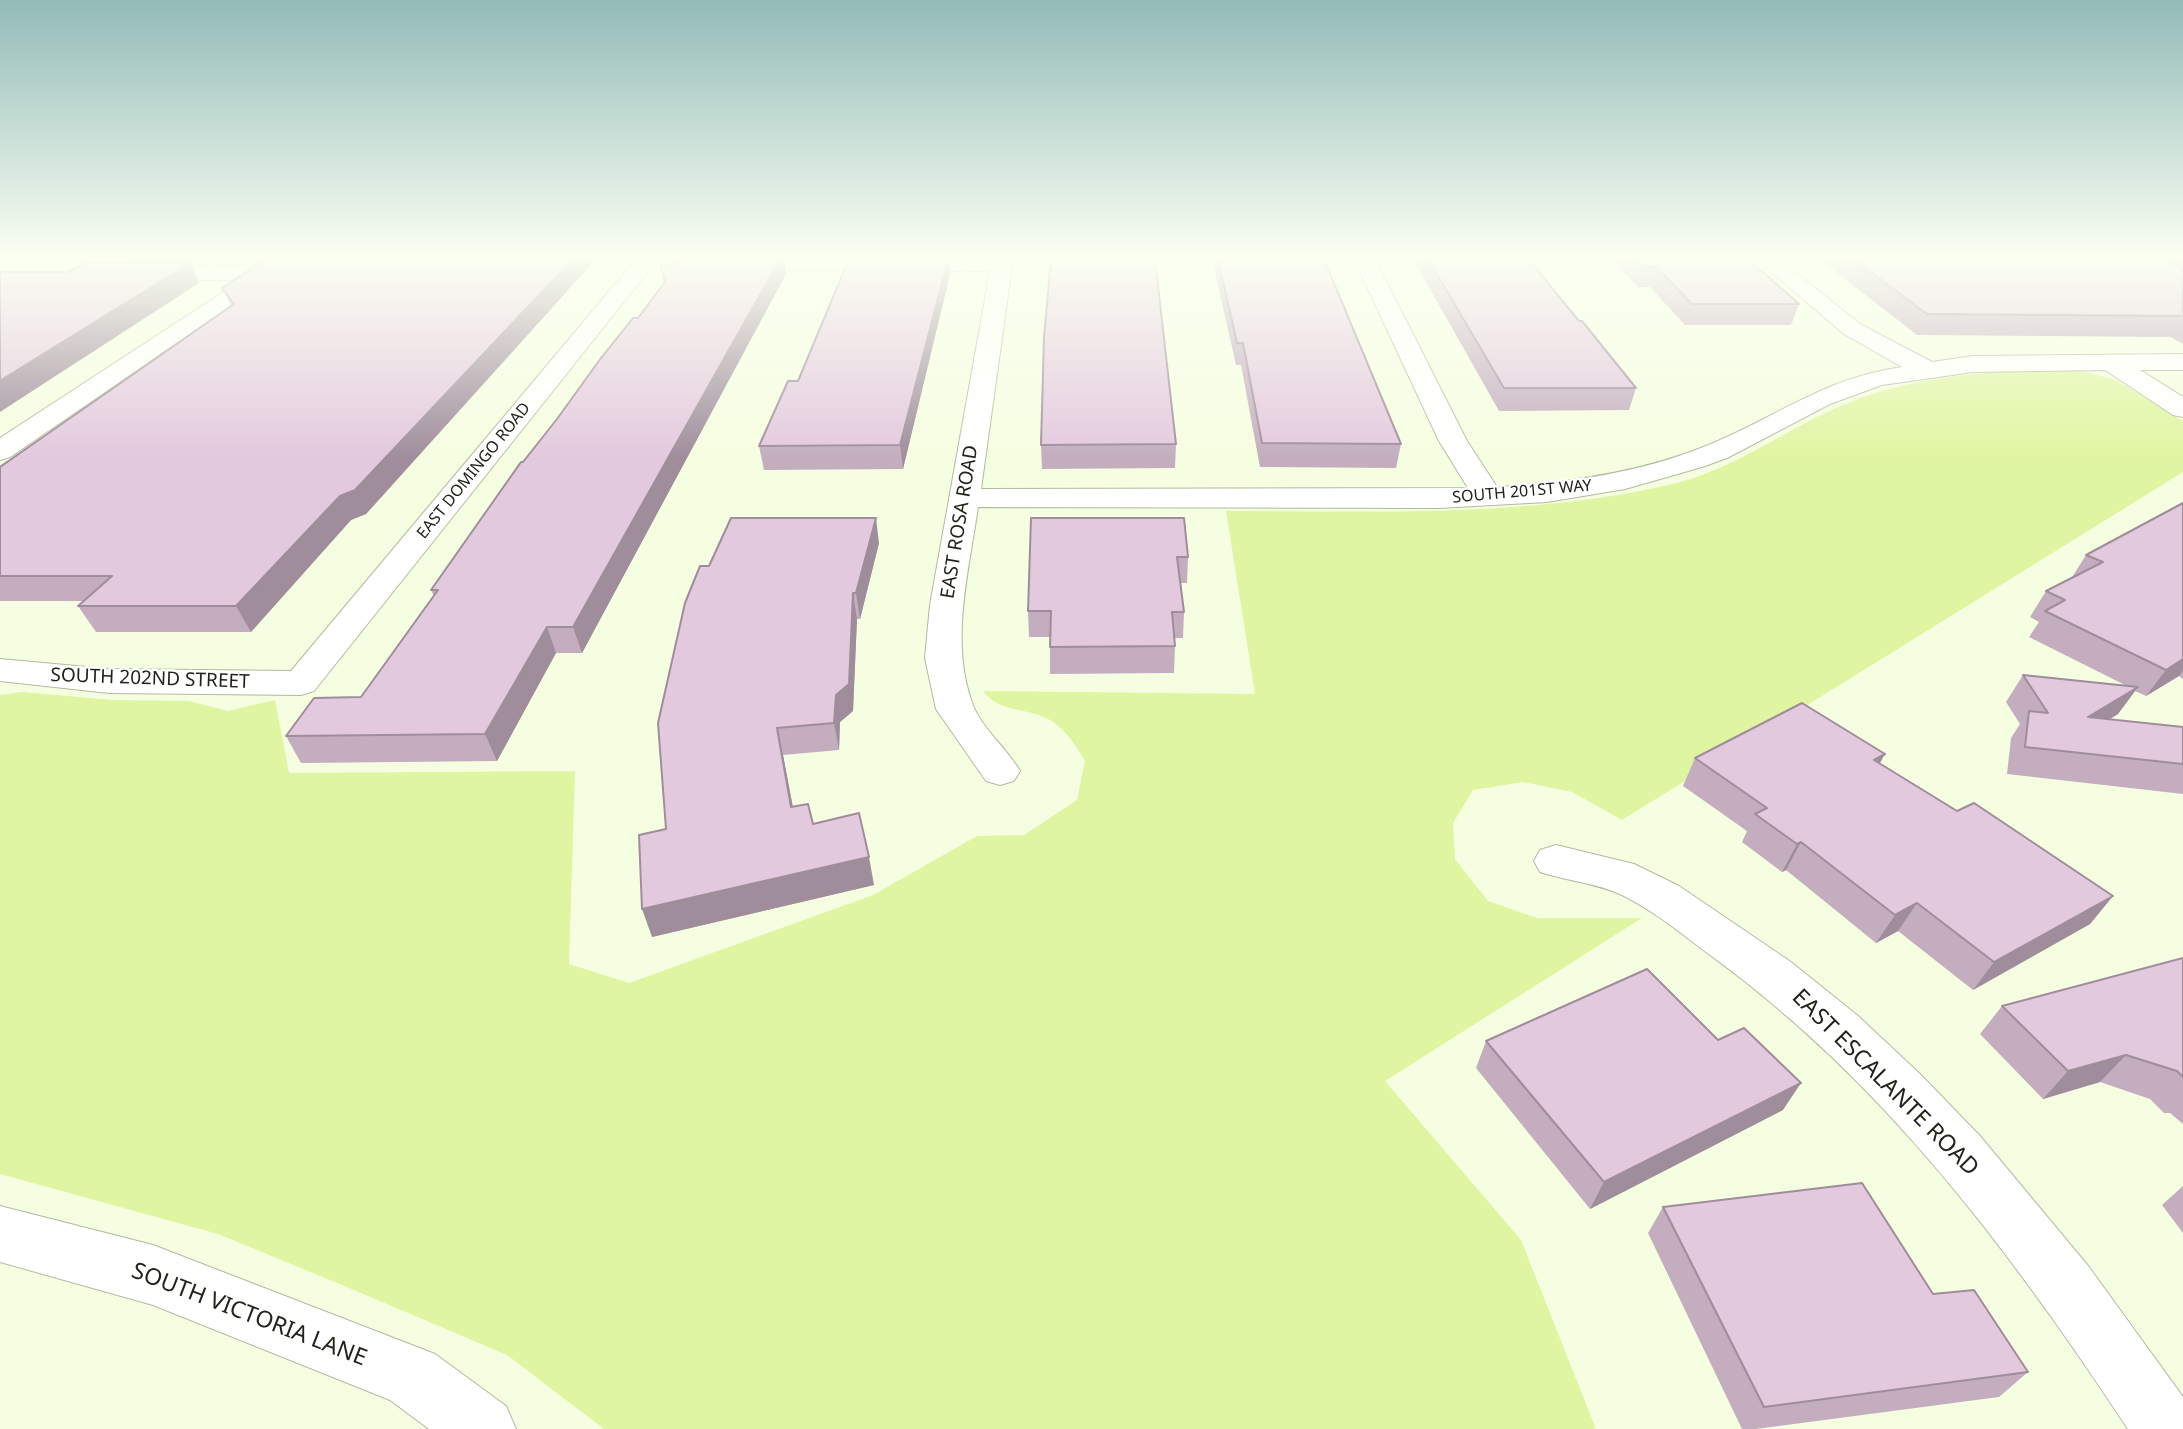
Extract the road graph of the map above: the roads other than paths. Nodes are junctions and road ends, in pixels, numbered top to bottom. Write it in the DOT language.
graph roads {
  1 [pos="188,326"];
  2 [pos="600,326"];
  3 [pos="992,326"];
  4 [pos="1397,326"];
  5 [pos="1848,326"];
  6 [pos="2108,361"];
  7 [pos="2183,362"];
  8 [pos="1925,369"];
  9 [pos="2183,409"];
  10 [pos="0,451"];
  11 [pos="964,498"];
  12 [pos="1489,498"];
  13 [pos="0,670"];
  14 [pos="301,683"];
  15 [pos="1000,771"];
  16 [pos="1556,861"];
  17 [pos="0,1234"];
  18 [pos="483,1429"];
  19 [pos="2166,1429"];
  1 -- 10 [label="street"];
  2 -- 14 [label="street, EAST DOMINGO ROAD"];
  3 -- 11 [label="street, EAST ROSA ROAD"];
  4 -- 12 [label="street"];
  5 -- 8 [label="street"];
  6 -- 7 [label="street, SOUTH 201ST WAY"];
  6 -- 8 [label="street, SOUTH 201ST WAY"];
  6 -- 9 [label="street"];
  8 -- 12 [label="street, SOUTH 201ST WAY"];
  11 -- 12 [label="street, SOUTH 201ST WAY"];
  11 -- 15 [label="street, EAST ROSA ROAD"];
  13 -- 14 [label="street, SOUTH 202ND STREET"];
  16 -- 19 [label="street, EAST ESCALANTE ROAD"];
  17 -- 18 [label="street, SOUTH VICTORIA LANE"];
}
